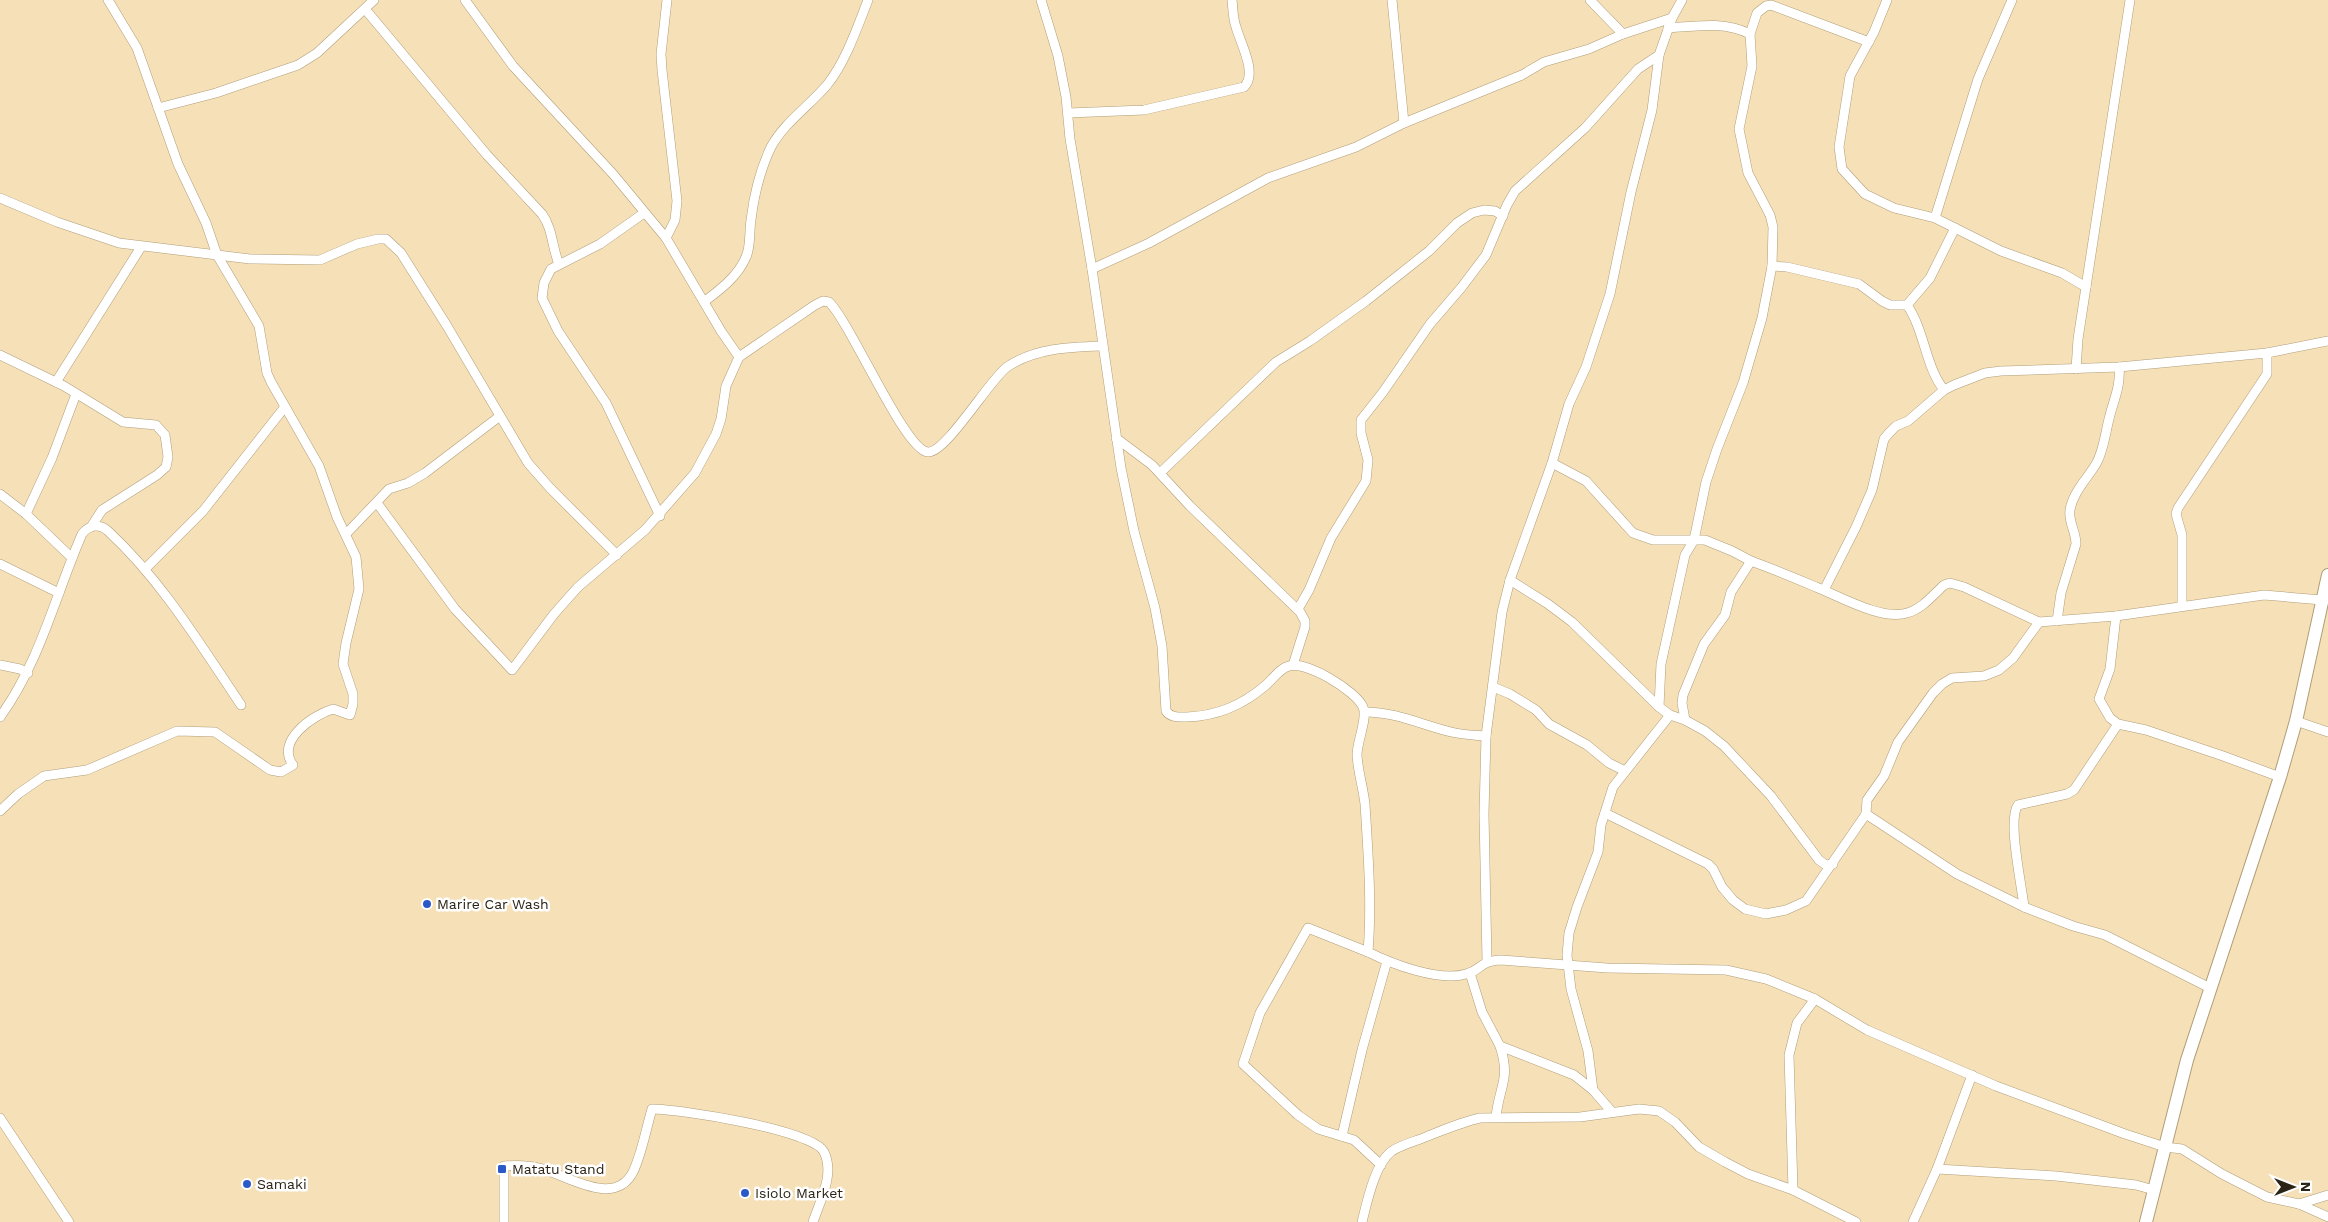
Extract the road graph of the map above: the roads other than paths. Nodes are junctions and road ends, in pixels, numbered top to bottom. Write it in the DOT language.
graph roads {
  1 [pos="108,0"];
  2 [pos="374,0"];
  3 [pos="465,0"];
  4 [pos="667,0"];
  5 [pos="868,0"];
  6 [pos="1041,0"];
  7 [pos="1232,0"];
  8 [pos="1392,0"];
  9 [pos="1590,0"];
  10 [pos="1682,0"];
  11 [pos="1887,0"];
  12 [pos="2012,0"];
  13 [pos="2130,0"];
  14 [pos="365,9"];
  15 [pos="1672,18"];
  16 [pos="1668,28"];
  17 [pos="1623,34"];
  18 [pos="1750,34"];
  19 [pos="1869,42"];
  20 [pos="1659,55"];
  21 [pos="158,108"];
  22 [pos="1068,113"];
  23 [pos="1404,124"];
  24 [pos="0,198"];
  25 [pos="644,213"];
  26 [pos="1503,216"];
  27 [pos="1935,218"];
  28 [pos="1955,228"];
  29 [pos="666,238"];
  30 [pos="142,247"];
  31 [pos="217,255"];
  32 [pos="559,264"];
  33 [pos="1772,266"];
  34 [pos="1092,269"];
  35 [pos="2086,287"];
  36 [pos="705,301"];
  37 [pos="1907,305"];
  38 [pos="2328,341"];
  39 [pos="1102,346"];
  40 [pos="2268,353"];
  41 [pos="0,356"];
  42 [pos="739,357"];
  43 [pos="2120,367"];
  44 [pos="2076,369"];
  45 [pos="56,382"];
  46 [pos="1944,390"];
  47 [pos="76,394"];
  48 [pos="284,408"];
  49 [pos="500,416"];
  50 [pos="1116,438"];
  51 [pos="1552,463"];
  52 [pos="1160,473"];
  53 [pos="0,494"];
  54 [pos="377,503"];
  55 [pos="26,514"];
  56 [pos="660,516"];
  57 [pos="91,527"];
  58 [pos="346,534"];
  59 [pos="1694,540"];
  60 [pos="618,555"];
  61 [pos="72,558"];
  62 [pos="1751,561"];
  63 [pos="0,564"];
  64 [pos="145,569"];
  65 [pos="2328,575"];
  66 [pos="1510,580"];
  67 [pos="1824,590"];
  68 [pos="59,593"];
  69 [pos="2322,600"];
  70 [pos="2182,606"];
  71 [pos="1298,609"];
  72 [pos="2116,616"];
  73 [pos="2057,621"];
  74 [pos="2040,622"];
  75 [pos="0,665"];
  76 [pos="1292,665"];
  77 [pos="28,673"];
  78 [pos="1493,687"];
  79 [pos="241,705"];
  80 [pos="1658,707"];
  81 [pos="1365,712"];
  82 [pos="1670,715"];
  83 [pos="0,717"];
  84 [pos="1685,720"];
  85 [pos="2296,721"];
  86 [pos="2118,724"];
  87 [pos="2328,732"];
  88 [pos="1486,736"];
  89 [pos="1625,771"];
  90 [pos="2280,777"];
  91 [pos="0,811"];
  92 [pos="1605,813"];
  93 [pos="1866,814"];
  94 [pos="1833,864"];
  95 [pos="2024,906"];
  96 [pos="1368,952"];
  97 [pos="1387,961"];
  98 [pos="1487,961"];
  99 [pos="1569,964"];
  100 [pos="1470,973"];
  101 [pos="2210,988"];
  102 [pos="1815,999"];
  103 [pos="1500,1046"];
  104 [pos="1972,1075"];
  105 [pos="1593,1090"];
  106 [pos="1612,1112"];
  107 [pos="1496,1117"];
  108 [pos="0,1118"];
  109 [pos="1342,1136"];
  110 [pos="2165,1147"];
  111 [pos="1382,1165"];
  112 [pos="1937,1169"];
  113 [pos="1793,1190"];
  114 [pos="2154,1190"];
  115 [pos="2328,1194"];
  116 [pos="2298,1204"];
  117 [pos="2328,1217"];
  118 [pos="69,1222"];
  119 [pos="504,1222"];
  120 [pos="813,1222"];
  121 [pos="1362,1222"];
  122 [pos="1856,1222"];
  123 [pos="1912,1222"];
  124 [pos="2146,1222"];
  1 -- 21 [label="street"];
  2 -- 14 [label="street"];
  3 -- 25 [label="street"];
  4 -- 29 [label="street"];
  5 -- 36 [label="street"];
  6 -- 22 [label="street"];
  7 -- 22 [label="street"];
  8 -- 23 [label="street"];
  9 -- 17 [label="street"];
  10 -- 15 [label="street"];
  11 -- 19 [label="street"];
  12 -- 27 [label="street"];
  13 -- 35 [label="street"];
  14 -- 21 [label="street"];
  14 -- 32 [label="street"];
  15 -- 16 [label="street"];
  15 -- 17 [label="street"];
  16 -- 18 [label="street"];
  16 -- 20 [label="street"];
  17 -- 23 [label="street"];
  18 -- 19 [label="street"];
  18 -- 33 [label="street"];
  19 -- 27 [label="street"];
  20 -- 26 [label="street"];
  20 -- 51 [label="street"];
  21 -- 31 [label="street"];
  22 -- 34 [label="street"];
  23 -- 34 [label="street"];
  24 -- 30 [label="street"];
  25 -- 29 [label="street"];
  25 -- 32 [label="street"];
  26 -- 52 [label="street"];
  26 -- 71 [label="street"];
  27 -- 28 [label="street"];
  28 -- 35 [label="street"];
  28 -- 37 [label="street"];
  29 -- 36 [label="street"];
  30 -- 31 [label="street"];
  30 -- 45 [label="street"];
  31 -- 48 [label="street"];
  31 -- 49 [label="street"];
  32 -- 56 [label="street"];
  33 -- 37 [label="street"];
  33 -- 59 [label="street"];
  34 -- 39 [label="street"];
  35 -- 44 [label="street"];
  36 -- 42 [label="street"];
  37 -- 46 [label="street"];
  38 -- 40 [label="street"];
  39 -- 42 [label="street"];
  39 -- 50 [label="street"];
  40 -- 43 [label="street"];
  40 -- 70 [label="street"];
  41 -- 45 [label="street"];
  42 -- 56 [label="street"];
  43 -- 44 [label="street"];
  43 -- 73 [label="street"];
  44 -- 46 [label="street"];
  45 -- 47 [label="street"];
  46 -- 67 [label="street"];
  47 -- 55 [label="street"];
  47 -- 57 [label="street"];
  48 -- 58 [label="street"];
  48 -- 64 [label="street"];
  49 -- 54 [label="street"];
  49 -- 60 [label="street"];
  50 -- 52 [label="street"];
  50 -- 76 [label="street"];
  51 -- 59 [label="street"];
  51 -- 66 [label="street"];
  52 -- 71 [label="street"];
  53 -- 55 [label="street"];
  54 -- 58 [label="street"];
  54 -- 60 [label="street"];
  55 -- 61 [label="street"];
  56 -- 60 [label="street"];
  57 -- 61 [label="street"];
  57 -- 64 [label="street"];
  58 -- 91 [label="street"];
  59 -- 62 [label="street"];
  59 -- 80 [label="street"];
  61 -- 68 [label="street"];
  62 -- 67 [label="street"];
  62 -- 84 [label="street"];
  63 -- 68 [label="street"];
  64 -- 79 [label="street"];
  65 -- 69 [label="street"];
  66 -- 78 [label="street"];
  66 -- 80 [label="street"];
  67 -- 74 [label="street"];
  68 -- 77 [label="street"];
  69 -- 70 [label="street"];
  69 -- 85 [label="street"];
  70 -- 72 [label="street"];
  71 -- 76 [label="street"];
  72 -- 73 [label="street"];
  72 -- 86 [label="street"];
  73 -- 74 [label="street"];
  74 -- 93 [label="street"];
  75 -- 77 [label="street"];
  76 -- 81 [label="street"];
  77 -- 83 [label="street"];
  78 -- 88 [label="street"];
  78 -- 89 [label="street"];
  80 -- 82 [label="street"];
  81 -- 88 [label="street"];
  81 -- 96 [label="street"];
  82 -- 84 [label="street"];
  82 -- 89 [label="street"];
  84 -- 94 [label="street"];
  85 -- 87 [label="street"];
  85 -- 90 [label="street"];
  86 -- 90 [label="street"];
  86 -- 95 [label="street"];
  88 -- 98 [label="street"];
  89 -- 92 [label="street"];
  90 -- 101 [label="street"];
  92 -- 94 [label="street"];
  92 -- 99 [label="street"];
  93 -- 94 [label="street"];
  93 -- 95 [label="street"];
  95 -- 101 [label="street"];
  96 -- 97 [label="street"];
  96 -- 109 [label="street"];
  97 -- 100 [label="street"];
  97 -- 109 [label="street"];
  98 -- 99 [label="street"];
  98 -- 100 [label="street"];
  99 -- 102 [label="street"];
  99 -- 105 [label="street"];
  100 -- 103 [label="street"];
  101 -- 110 [label="street"];
  102 -- 104 [label="street"];
  102 -- 113 [label="street"];
  103 -- 105 [label="street"];
  103 -- 107 [label="street"];
  104 -- 110 [label="street"];
  104 -- 112 [label="street"];
  105 -- 106 [label="street"];
  106 -- 107 [label="street"];
  106 -- 113 [label="street"];
  107 -- 111 [label="street"];
  108 -- 118 [label="street"];
  109 -- 111 [label="street"];
  110 -- 114 [label="street"];
  110 -- 116 [label="street"];
  111 -- 121 [label="street"];
  112 -- 114 [label="street"];
  112 -- 123 [label="street"];
  113 -- 122 [label="street"];
  114 -- 124 [label="street"];
  115 -- 116 [label="street"];
  116 -- 117 [label="street"];
  119 -- 120 [label="street"];
}
